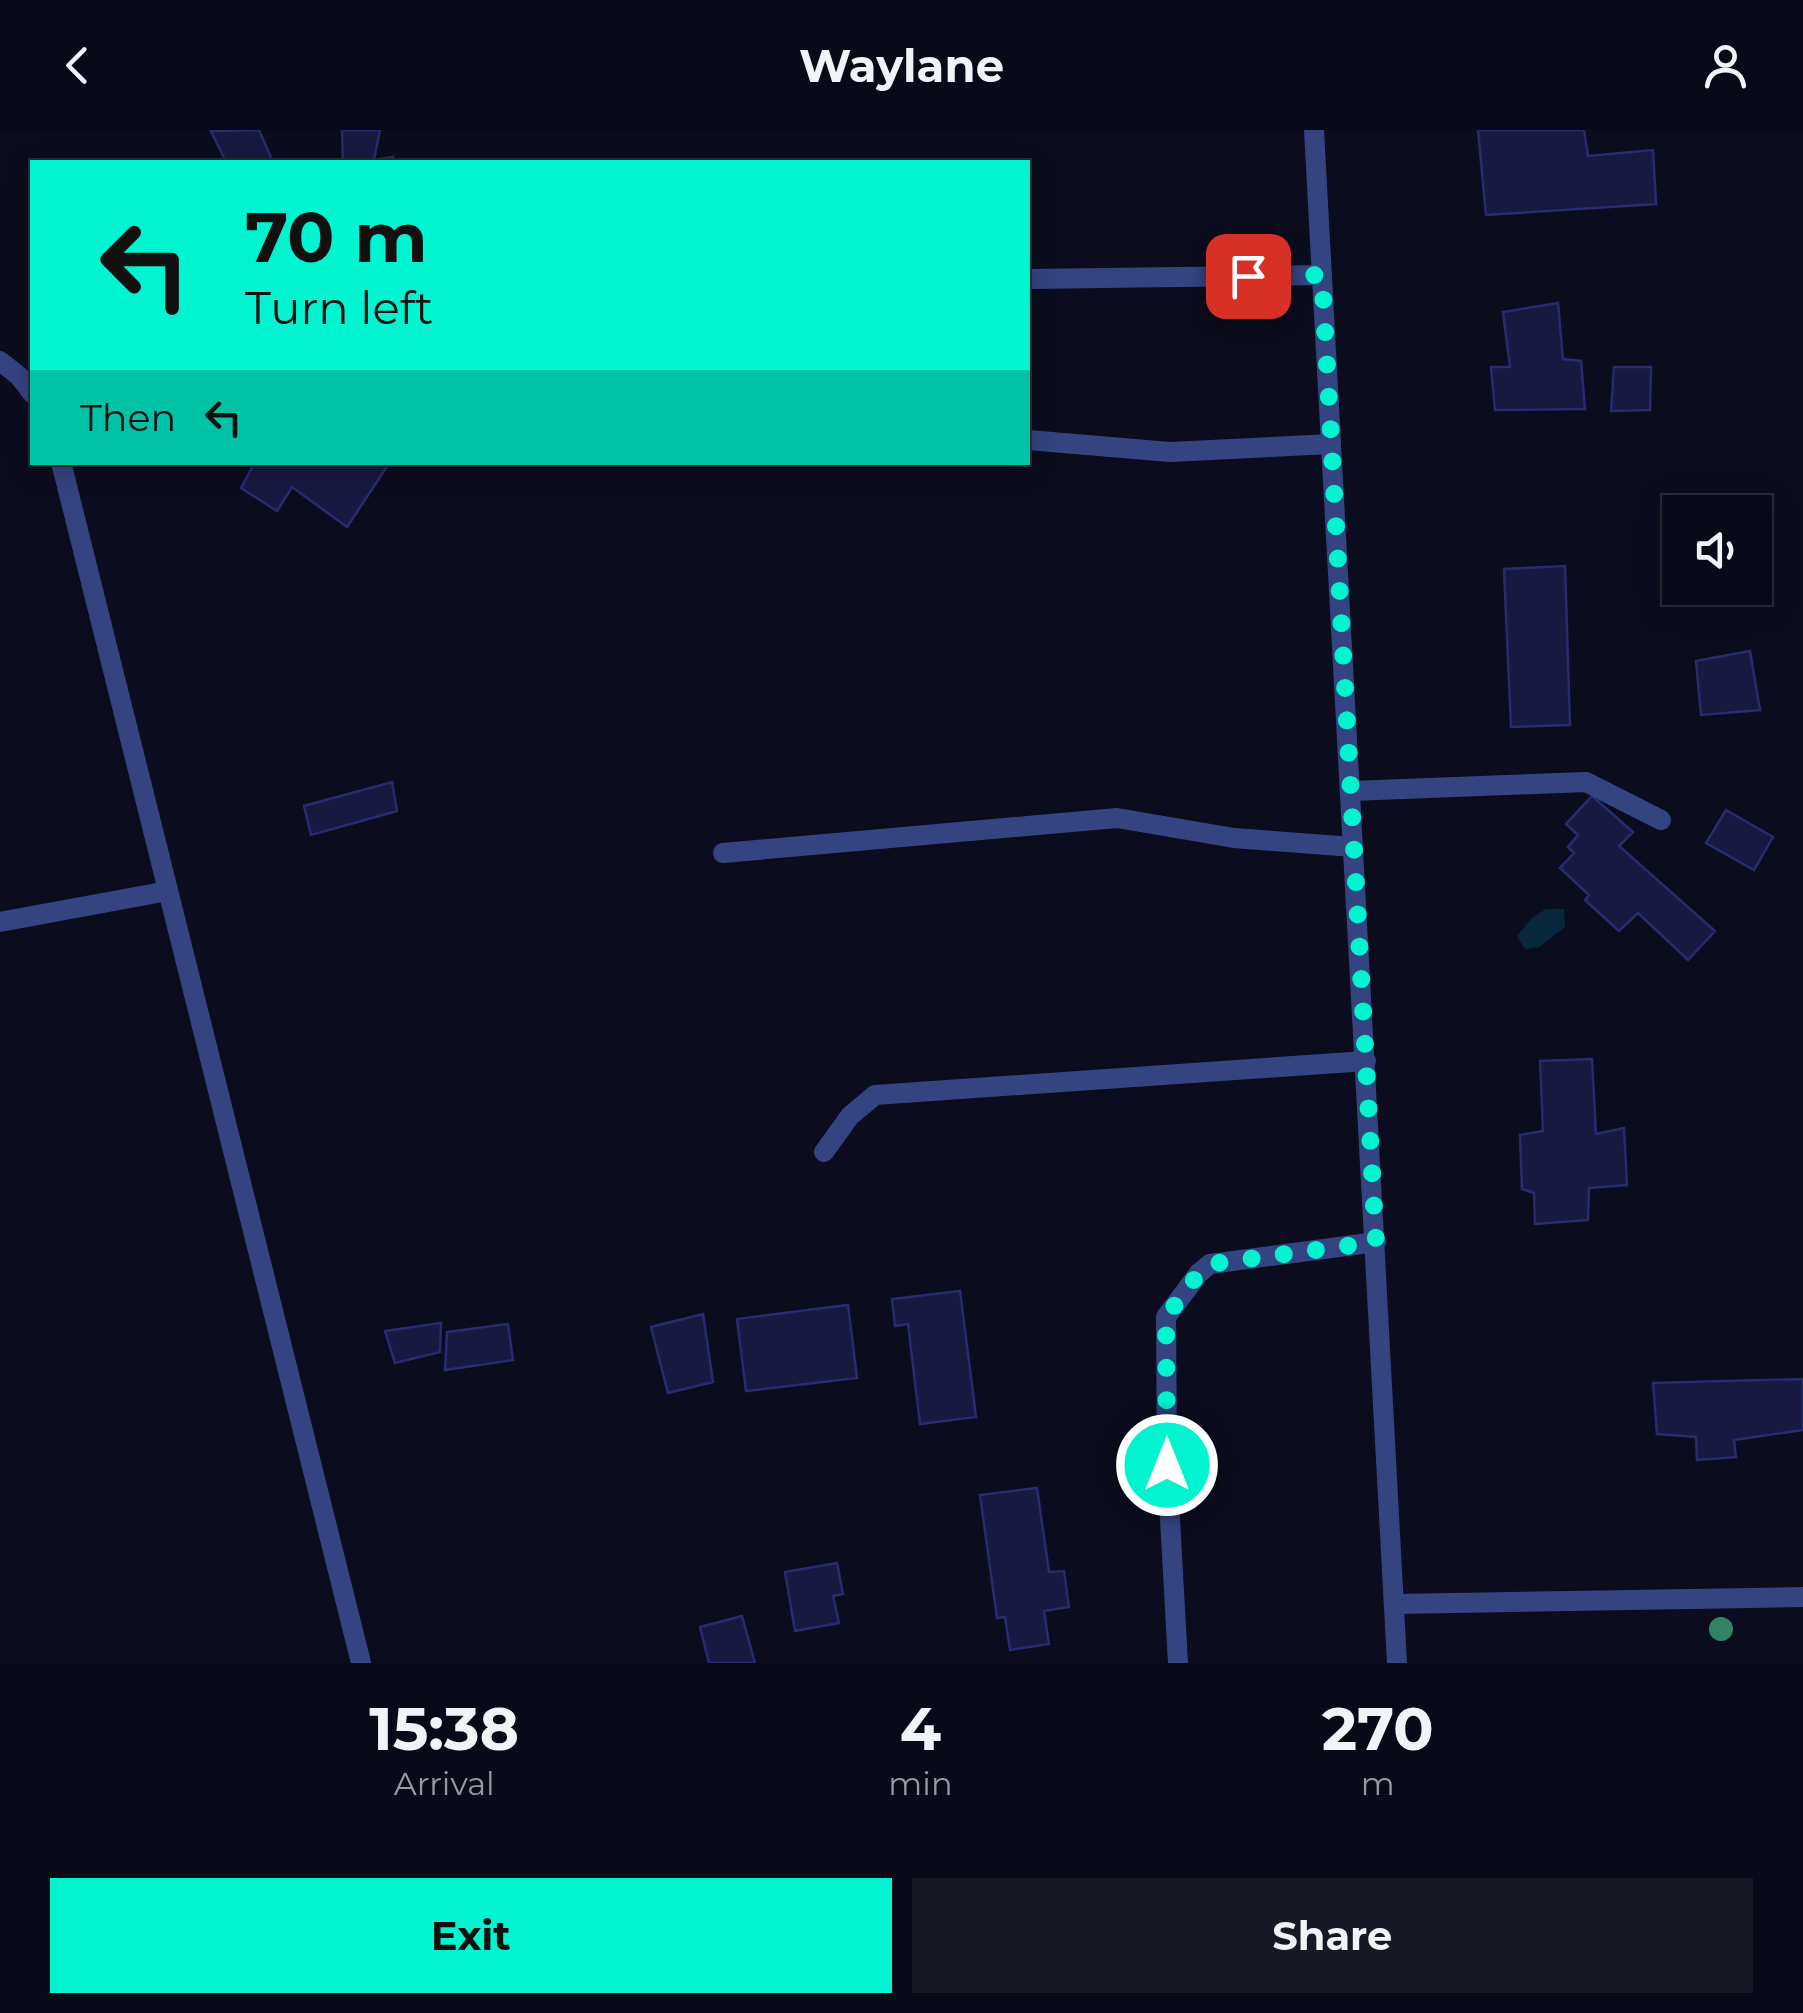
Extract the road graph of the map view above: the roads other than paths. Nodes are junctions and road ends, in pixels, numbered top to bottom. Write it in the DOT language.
graph roads {
  1 [pos="1314,130"];
  2 [pos="1322,275"];
  3 [pos="1030,279"];
  4 [pos="0,361"];
  5 [pos="30,391"];
  6 [pos="1030,440"];
  7 [pos="1331,444"];
  8 [pos="62,465"];
  9 [pos="1350,791"];
  10 [pos="1661,820"];
  11 [pos="1354,848"];
  12 [pos="723,852"];
  13 [pos="168,892"];
  14 [pos="0,922"];
  15 [pos="1366,1061"];
  16 [pos="824,1152"];
  17 [pos="1376,1242"];
  18 [pos="1803,1597"];
  19 [pos="1395,1604"];
  20 [pos="361,1663"];
  21 [pos="1178,1663"];
  22 [pos="1397,1663"];
  1 -- 2 [label="street"];
  2 -- 3 [label="street"];
  2 -- 7 [label="street"];
  4 -- 5 [label="street"];
  6 -- 7 [label="street"];
  7 -- 9 [label="street"];
  8 -- 13 [label="street"];
  9 -- 10 [label="street"];
  9 -- 11 [label="street"];
  11 -- 12 [label="street"];
  11 -- 15 [label="street"];
  13 -- 14 [label="street"];
  13 -- 20 [label="street"];
  15 -- 16 [label="street"];
  15 -- 17 [label="street"];
  17 -- 19 [label="street"];
  17 -- 21 [label="street"];
  18 -- 19 [label="street"];
  19 -- 22 [label="street"];
}
